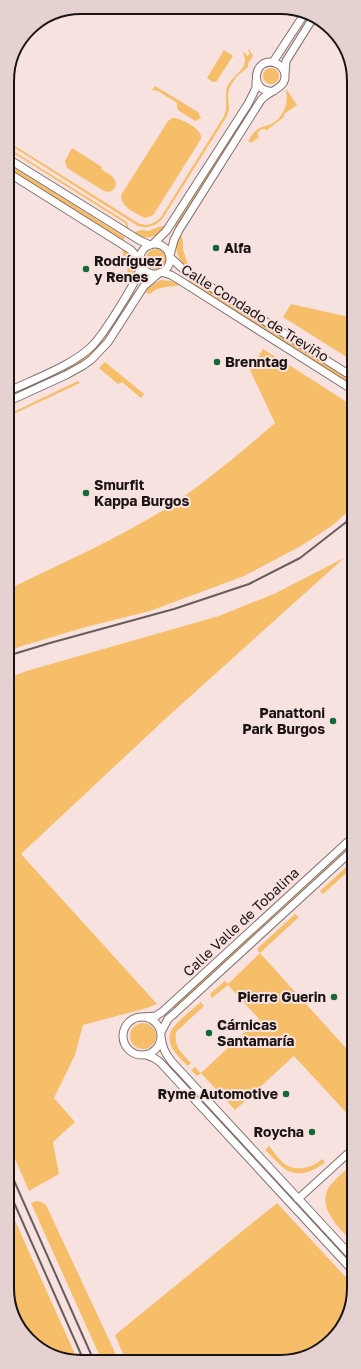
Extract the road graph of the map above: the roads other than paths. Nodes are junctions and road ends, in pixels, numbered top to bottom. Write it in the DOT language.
graph roads {
  1 [pos="302,18"];
  2 [pos="311,22"];
  3 [pos="273,62"];
  4 [pos="285,76"];
  5 [pos="256,79"];
  6 [pos="274,91"];
  7 [pos="14,162"];
  8 [pos="14,176"];
  9 [pos="151,244"];
  10 [pos="170,256"];
  11 [pos="141,262"];
  12 [pos="160,273"];
  13 [pos="347,373"];
  14 [pos="347,386"];
  15 [pos="14,389"];
  16 [pos="14,399"];
  17 [pos="347,842"];
  18 [pos="347,855"];
  19 [pos="142,1017"];
  20 [pos="161,1034"];
  21 [pos="146,1055"];
  22 [pos="347,1154"];
  23 [pos="298,1199"];
  24 [pos="347,1252"];
  25 [pos="347,1264"];
  1 -- 3 [label="street"];
  2 -- 4 [label="street"];
  3 -- 4 [label="street"];
  3 -- 5 [label="street"];
  4 -- 6 [label="street"];
  5 -- 6 [label="street"];
  5 -- 9 [label="street"];
  6 -- 10 [label="street"];
  7 -- 9 [label="street"];
  8 -- 11 [label="street"];
  9 -- 10 [label="street"];
  9 -- 11 [label="street"];
  10 -- 12 [label="street"];
  10 -- 13 [label="street, Calle Condado de Treviño"];
  11 -- 12 [label="street"];
  11 -- 15 [label="street"];
  12 -- 14 [label="street, Calle Condado de Treviño"];
  12 -- 16 [label="street"];
  17 -- 19 [label="street, Calle Valle de Tobalina"];
  18 -- 20 [label="street, Calle Valle de Tobalina"];
  19 -- 20 [label="street"];
  19 -- 21 [label="street"];
  20 -- 21 [label="street"];
  20 -- 23 [label="street"];
  21 -- 25 [label="street"];
  22 -- 23 [label="street"];
  23 -- 24 [label="street"];
}
